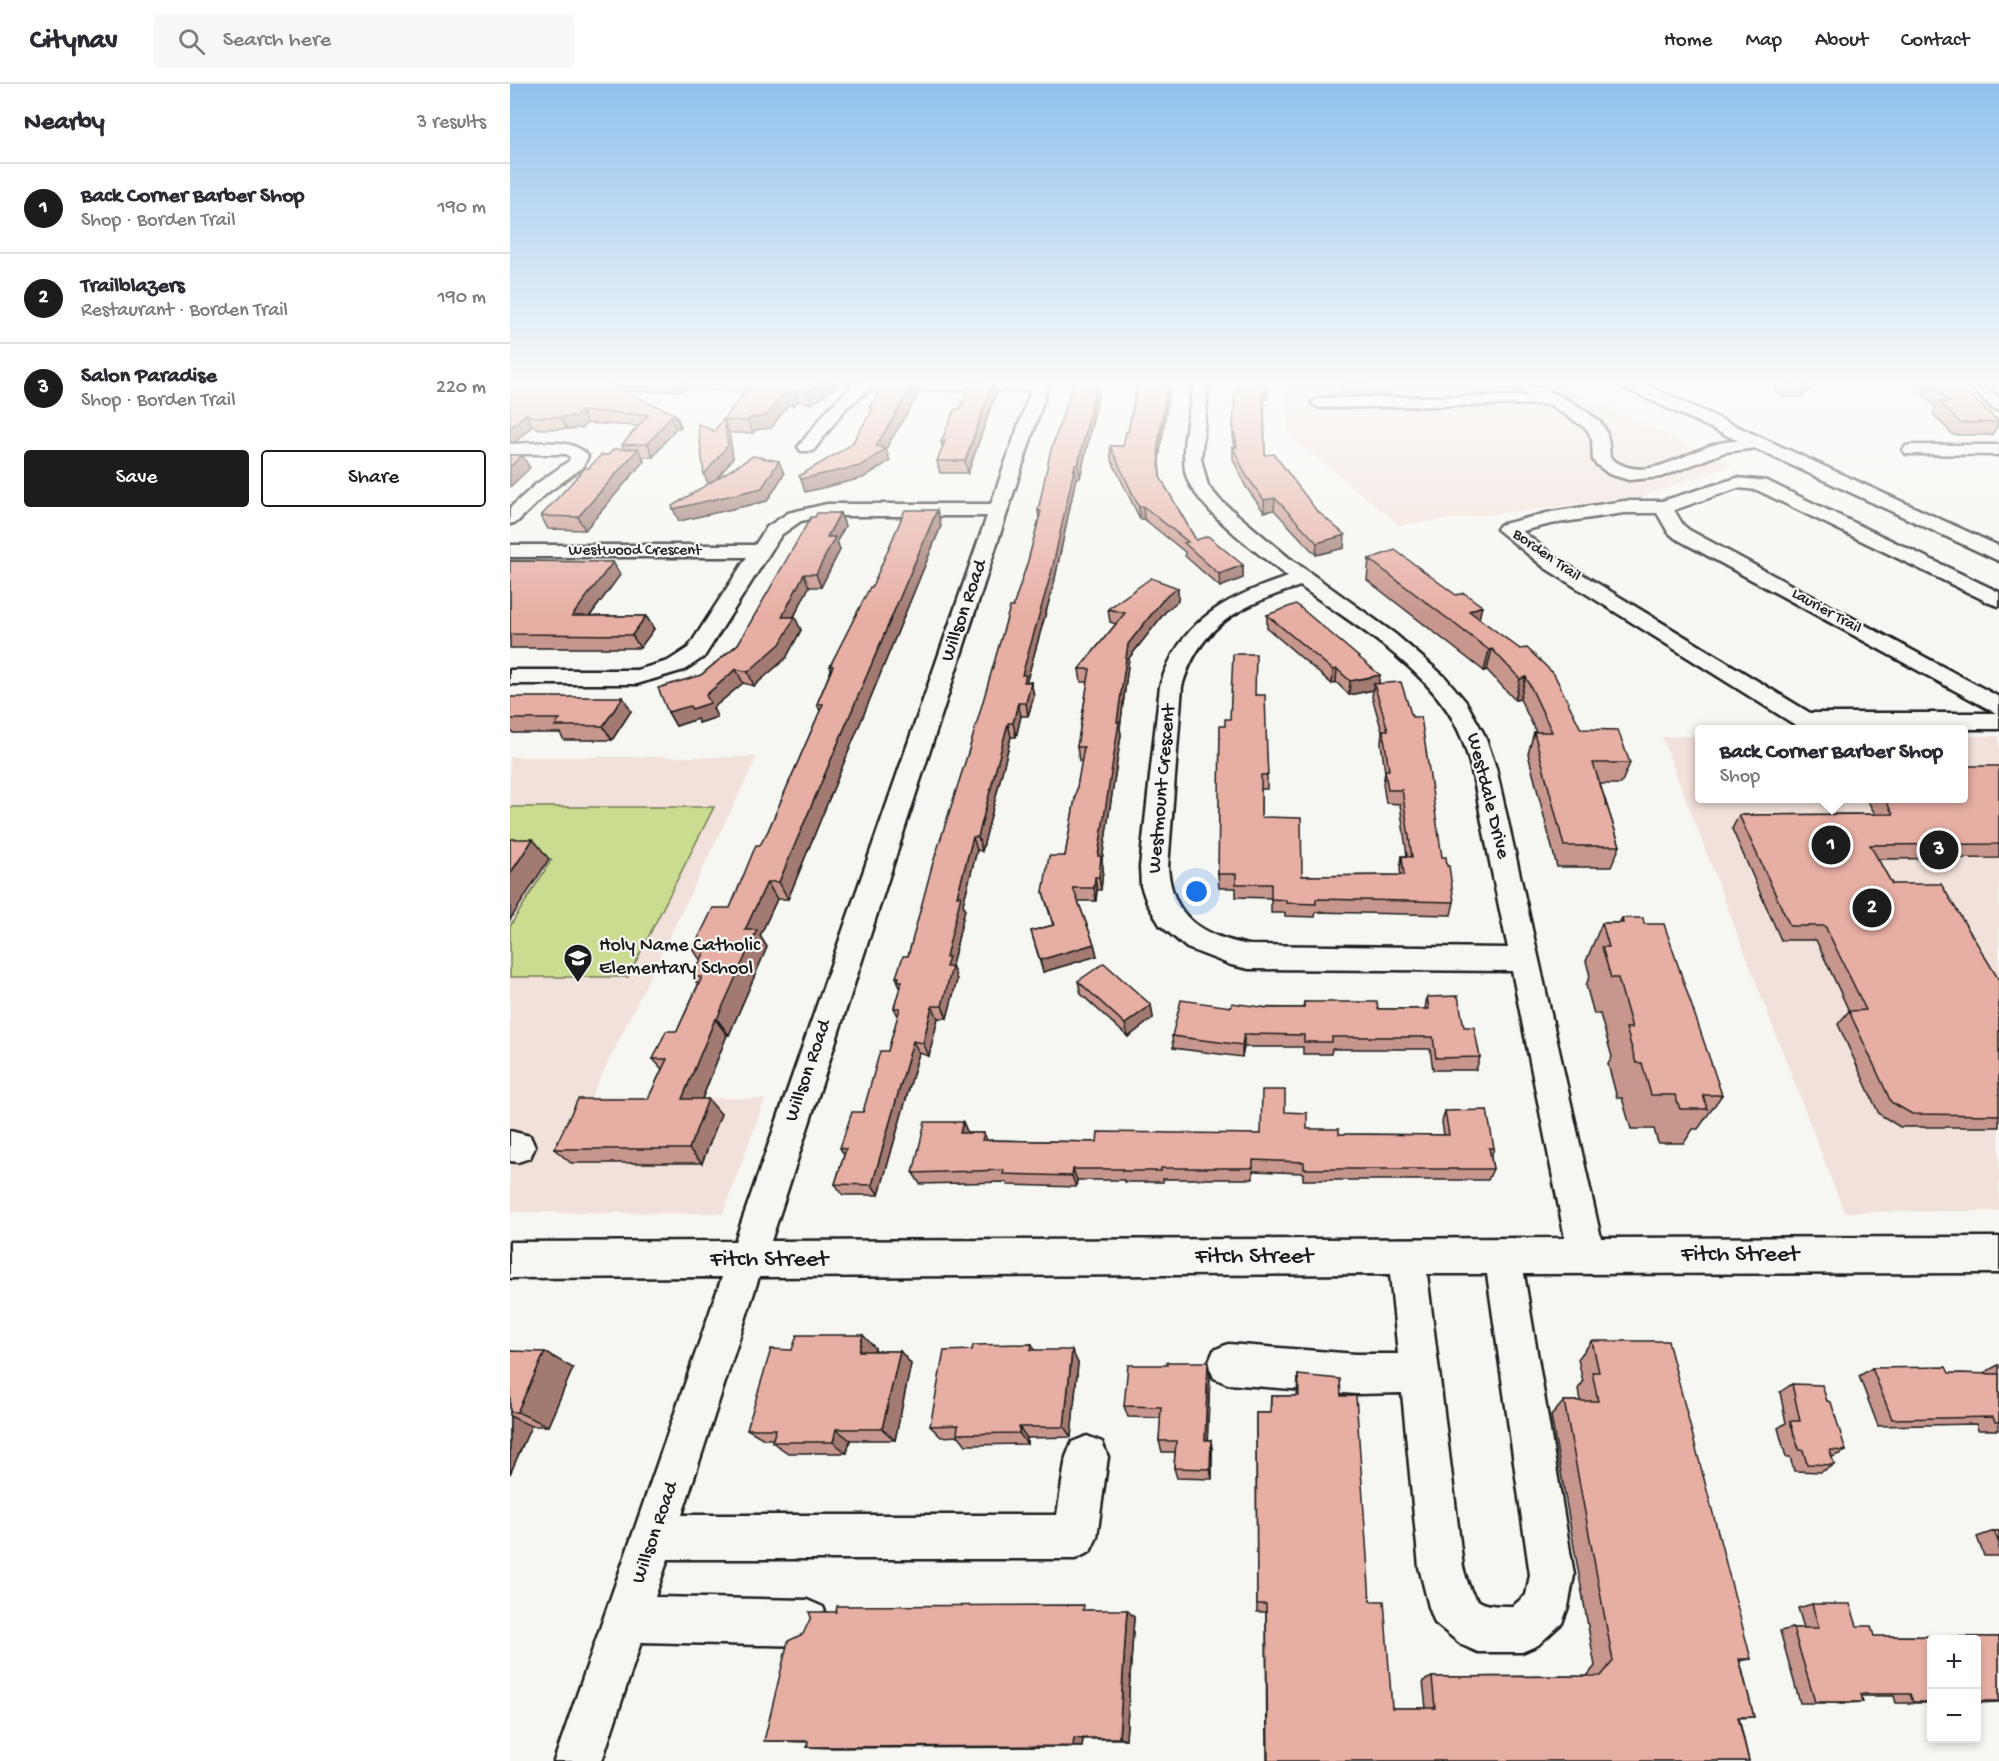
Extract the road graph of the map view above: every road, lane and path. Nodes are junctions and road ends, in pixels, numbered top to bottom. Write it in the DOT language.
graph roads {
  1 [pos="577,461"];
  2 [pos="1015,461"];
  3 [pos="1195,461"];
  4 [pos="1590,461"];
  5 [pos="1604,461"];
  6 [pos="1716,461"];
  7 [pos="1788,461"];
  8 [pos="1658,476"];
  9 [pos="1672,504"];
  10 [pos="999,510"];
  11 [pos="510,518"];
  12 [pos="510,550"];
  13 [pos="760,551"];
  14 [pos="1999,554"];
  15 [pos="1302,579"];
  16 [pos="1999,600"];
  17 [pos="510,677"];
  18 [pos="1999,707"];
  19 [pos="1999,721"];
  20 [pos="1525,960"];
  21 [pos="1587,1255"];
  22 [pos="1406,1256"];
  23 [pos="1503,1256"];
  24 [pos="1999,1256"];
  25 [pos="510,1260"];
  26 [pos="746,1261"];
  27 [pos="1228,1364"];
  28 [pos="1417,1372"];
  29 [pos="1087,1457"];
  30 [pos="655,1537"];
  31 [pos="625,1619"];
  32 [pos="807,1623"];
  33 [pos="578,1761"];
  1 -- 11 [label="street"];
  2 -- 10 [label="street, Willson Road"];
  3 -- 15 [label="street, Westdale Drive"];
  4 -- 8 [label="street"];
  5 -- 8 [label="street"];
  6 -- 8 [label="street"];
  7 -- 14 [label="main road"];
  8 -- 9 [label="street, Laurier Trail"];
  9 -- 16 [label="street, Borden Trail"];
  9 -- 18 [label="street, Laurier Trail"];
  9 -- 19 [label="street, Borden Trail"];
  10 -- 13 [label="street"];
  10 -- 26 [label="street, Willson Road"];
  12 -- 13 [label="street, Westwood Crescent"];
  13 -- 17 [label="street"];
  15 -- 20 [label="street, Westdale Drive"];
  15 -- 20 [label="street, Westmount Crescent"];
  20 -- 21 [label="street, Westdale Drive"];
  21 -- 23 [label="street, Fitch Street"];
  21 -- 24 [label="street, Fitch Street"];
  22 -- 23 [label="street, Fitch Street"];
  22 -- 26 [label="street, Fitch Street"];
  22 -- 28 [label="street"];
  23 -- 28 [label="street"];
  25 -- 26 [label="street, Fitch Street"];
  26 -- 30 [label="street, Willson Road"];
  27 -- 28 [label="street"];
  29 -- 30 [label="street"];
  30 -- 31 [label="street, Willson Road"];
  31 -- 32 [label="street"];
  31 -- 33 [label="street, Willson Road"];
}
